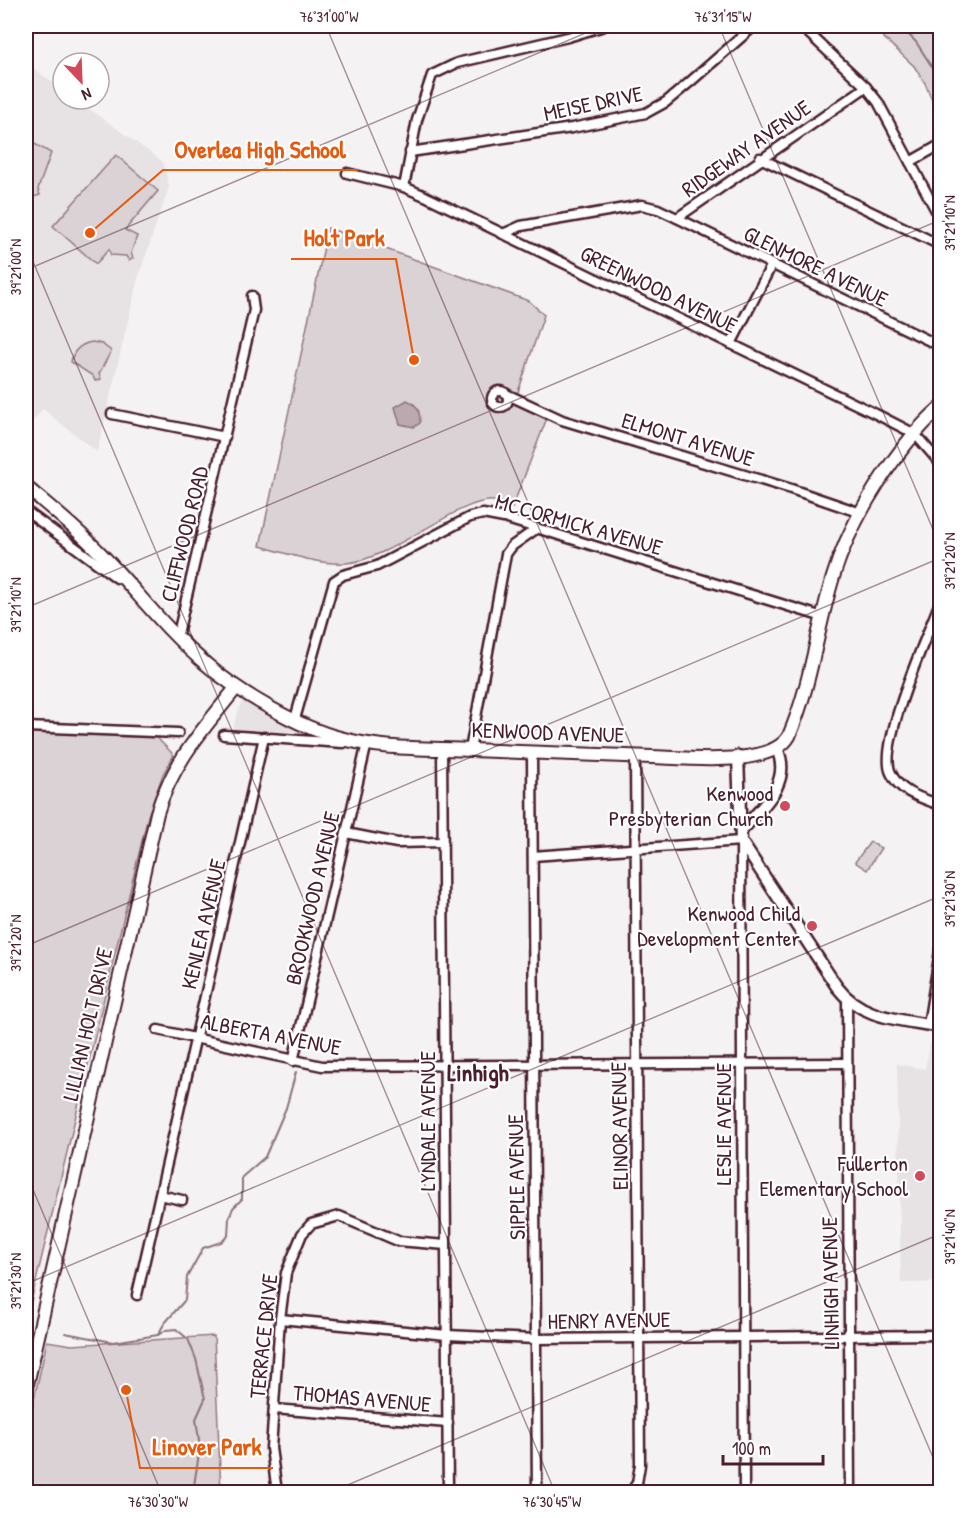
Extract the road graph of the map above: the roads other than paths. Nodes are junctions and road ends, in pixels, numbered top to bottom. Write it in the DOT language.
graph roads {
  1 [pos="604,26"];
  2 [pos="754,26"];
  3 [pos="801,26"];
  4 [pos="866,87"];
  5 [pos="940,145"];
  6 [pos="410,152"];
  7 [pos="760,158"];
  8 [pos="910,162"];
  9 [pos="347,173"];
  10 [pos="404,187"];
  11 [pos="677,218"];
  12 [pos="940,218"];
  13 [pos="503,234"];
  14 [pos="940,245"];
  15 [pos="772,264"];
  16 [pos="252,296"];
  17 [pos="731,344"];
  18 [pos="940,346"];
  19 [pos="506,394"];
  20 [pos="940,408"];
  21 [pos="112,414"];
  22 [pos="915,435"];
  23 [pos="225,437"];
  24 [pos="940,463"];
  25 [pos="26,487"];
  26 [pos="26,512"];
  27 [pos="861,513"];
  28 [pos="536,529"];
  29 [pos="134,592"];
  30 [pos="940,602"];
  31 [pos="823,617"];
  32 [pos="177,638"];
  33 [pos="236,688"];
  34 [pos="295,719"];
  35 [pos="26,727"];
  36 [pos="178,733"];
  37 [pos="224,735"];
  38 [pos="264,737"];
  39 [pos="352,741"];
  40 [pos="367,743"];
  41 [pos="777,748"];
  42 [pos="442,749"];
  43 [pos="470,750"];
  44 [pos="532,752"];
  45 [pos="635,756"];
  46 [pos="738,756"];
  47 [pos="940,805"];
  48 [pos="346,832"];
  49 [pos="741,836"];
  50 [pos="443,842"];
  51 [pos="635,849"];
  52 [pos="533,856"];
  53 [pos="940,951"];
  54 [pos="847,1001"];
  55 [pos="928,1024"];
  56 [pos="940,1027"];
  57 [pos="159,1030"];
  58 [pos="195,1038"];
  59 [pos="293,1061"];
  60 [pos="846,1063"];
  61 [pos="742,1064"];
  62 [pos="533,1065"];
  63 [pos="636,1065"];
  64 [pos="445,1066"];
  65 [pos="160,1195"];
  66 [pos="182,1200"];
  67 [pos="446,1245"];
  68 [pos="137,1295"];
  69 [pos="279,1319"];
  70 [pos="447,1335"];
  71 [pos="848,1335"];
  72 [pos="940,1335"];
  73 [pos="744,1337"];
  74 [pos="639,1338"];
  75 [pos="536,1339"];
  76 [pos="26,1389"];
  77 [pos="274,1409"];
  78 [pos="448,1423"];
  79 [pos="448,1491"];
  80 [pos="278,1492"];
  81 [pos="422,1492"];
  82 [pos="537,1492"];
  83 [pos="631,1492"];
  84 [pos="744,1492"];
  85 [pos="850,1492"];
  1 -- 6 [label="street"];
  2 -- 6 [label="street, MEISE DRIVE"];
  3 -- 4 [label="street"];
  4 -- 7 [label="street, RIDGEWAY AVENUE"];
  4 -- 8 [label="street"];
  5 -- 8 [label="street"];
  6 -- 10 [label="street"];
  7 -- 11 [label="street, RIDGEWAY AVENUE"];
  7 -- 14 [label="street"];
  8 -- 12 [label="street"];
  9 -- 10 [label="street, GREENWOOD AVENUE"];
  10 -- 13 [label="street, GREENWOOD AVENUE"];
  11 -- 13 [label="street, RIDGEWAY AVENUE"];
  11 -- 15 [label="street, GLENMORE AVENUE"];
  13 -- 17 [label="street, GREENWOOD AVENUE"];
  15 -- 17 [label="street"];
  15 -- 18 [label="street, GLENMORE AVENUE"];
  16 -- 23 [label="street, CLIFFWOOD ROAD"];
  17 -- 22 [label="street, GREENWOOD AVENUE"];
  19 -- 27 [label="street, ELMONT AVENUE"];
  20 -- 22 [label="main road"];
  21 -- 23 [label="street"];
  22 -- 24 [label="street, GREENWOOD AVENUE"];
  22 -- 27 [label="main road"];
  23 -- 32 [label="street, CLIFFWOOD ROAD"];
  25 -- 29 [label="main road, KENWOOD AVENUE"];
  26 -- 29 [label="street"];
  27 -- 31 [label="main road"];
  28 -- 31 [label="street, MCCORMICK AVENUE"];
  28 -- 34 [label="street, MCCORMICK AVENUE"];
  28 -- 43 [label="street"];
  29 -- 32 [label="main road, KENWOOD AVENUE"];
  30 -- 47 [label="street"];
  31 -- 41 [label="main road"];
  32 -- 33 [label="main road, KENWOOD AVENUE"];
  33 -- 34 [label="main road, KENWOOD AVENUE"];
  33 -- 76 [label="main road, LILLIAN HOLT DRIVE"];
  34 -- 39 [label="main road, KENWOOD AVENUE"];
  35 -- 36 [label="street"];
  37 -- 38 [label="street"];
  38 -- 39 [label="street"];
  38 -- 58 [label="street, KENLEA AVENUE"];
  39 -- 40 [label="main road, KENWOOD AVENUE"];
  40 -- 42 [label="main road, KENWOOD AVENUE"];
  40 -- 48 [label="street, BROOKWOOD AVENUE"];
  41 -- 46 [label="main road, KENWOOD AVENUE"];
  41 -- 49 [label="street"];
  42 -- 43 [label="main road, KENWOOD AVENUE"];
  42 -- 50 [label="street, LYNDALE AVENUE"];
  43 -- 44 [label="main road, KENWOOD AVENUE"];
  44 -- 45 [label="main road, KENWOOD AVENUE"];
  44 -- 52 [label="street, SIPPLE AVENUE"];
  45 -- 46 [label="main road, KENWOOD AVENUE"];
  45 -- 51 [label="street, ELINOR AVENUE"];
  46 -- 49 [label="street, LESLIE AVENUE"];
  48 -- 50 [label="street"];
  48 -- 59 [label="street, BROOKWOOD AVENUE"];
  49 -- 51 [label="street"];
  49 -- 54 [label="street"];
  49 -- 61 [label="street, LESLIE AVENUE"];
  50 -- 64 [label="street, LYNDALE AVENUE"];
  51 -- 52 [label="street"];
  51 -- 63 [label="street, ELINOR AVENUE"];
  52 -- 62 [label="street, SIPPLE AVENUE"];
  53 -- 55 [label="street"];
  54 -- 55 [label="street"];
  54 -- 60 [label="street, LINHIGH AVENUE"];
  55 -- 56 [label="street"];
  57 -- 58 [label="street, ALBERTA AVENUE"];
  58 -- 59 [label="street, ALBERTA AVENUE"];
  58 -- 65 [label="street, KENLEA AVENUE"];
  59 -- 64 [label="street, ALBERTA AVENUE"];
  60 -- 61 [label="street, ALBERTA AVENUE"];
  60 -- 71 [label="street, LINHIGH AVENUE"];
  61 -- 63 [label="street, ALBERTA AVENUE"];
  61 -- 73 [label="street, LESLIE AVENUE"];
  62 -- 63 [label="street, ALBERTA AVENUE"];
  62 -- 64 [label="street, ALBERTA AVENUE"];
  62 -- 75 [label="street, SIPPLE AVENUE"];
  63 -- 74 [label="street, ELINOR AVENUE"];
  64 -- 67 [label="street, LYNDALE AVENUE"];
  65 -- 66 [label="street"];
  65 -- 68 [label="street, KENLEA AVENUE"];
  67 -- 69 [label="street, TERRACE DRIVE"];
  67 -- 70 [label="street, LYNDALE AVENUE"];
  69 -- 70 [label="street, HENRY AVENUE"];
  69 -- 77 [label="street, TERRACE DRIVE"];
  70 -- 75 [label="street, HENRY AVENUE"];
  70 -- 78 [label="street, LYNDALE AVENUE"];
  71 -- 72 [label="street, HENRY AVENUE"];
  71 -- 73 [label="street, HENRY AVENUE"];
  71 -- 85 [label="street, LINHIGH AVENUE"];
  73 -- 74 [label="street, HENRY AVENUE"];
  73 -- 84 [label="street, LESLIE AVENUE"];
  74 -- 75 [label="street, HENRY AVENUE"];
  74 -- 83 [label="street, ELINOR AVENUE"];
  75 -- 82 [label="street, SIPPLE AVENUE"];
  77 -- 78 [label="street, THOMAS AVENUE"];
  77 -- 80 [label="street, TERRACE DRIVE"];
  78 -- 79 [label="street, LYNDALE AVENUE"];
  79 -- 81 [label="street"];
}
